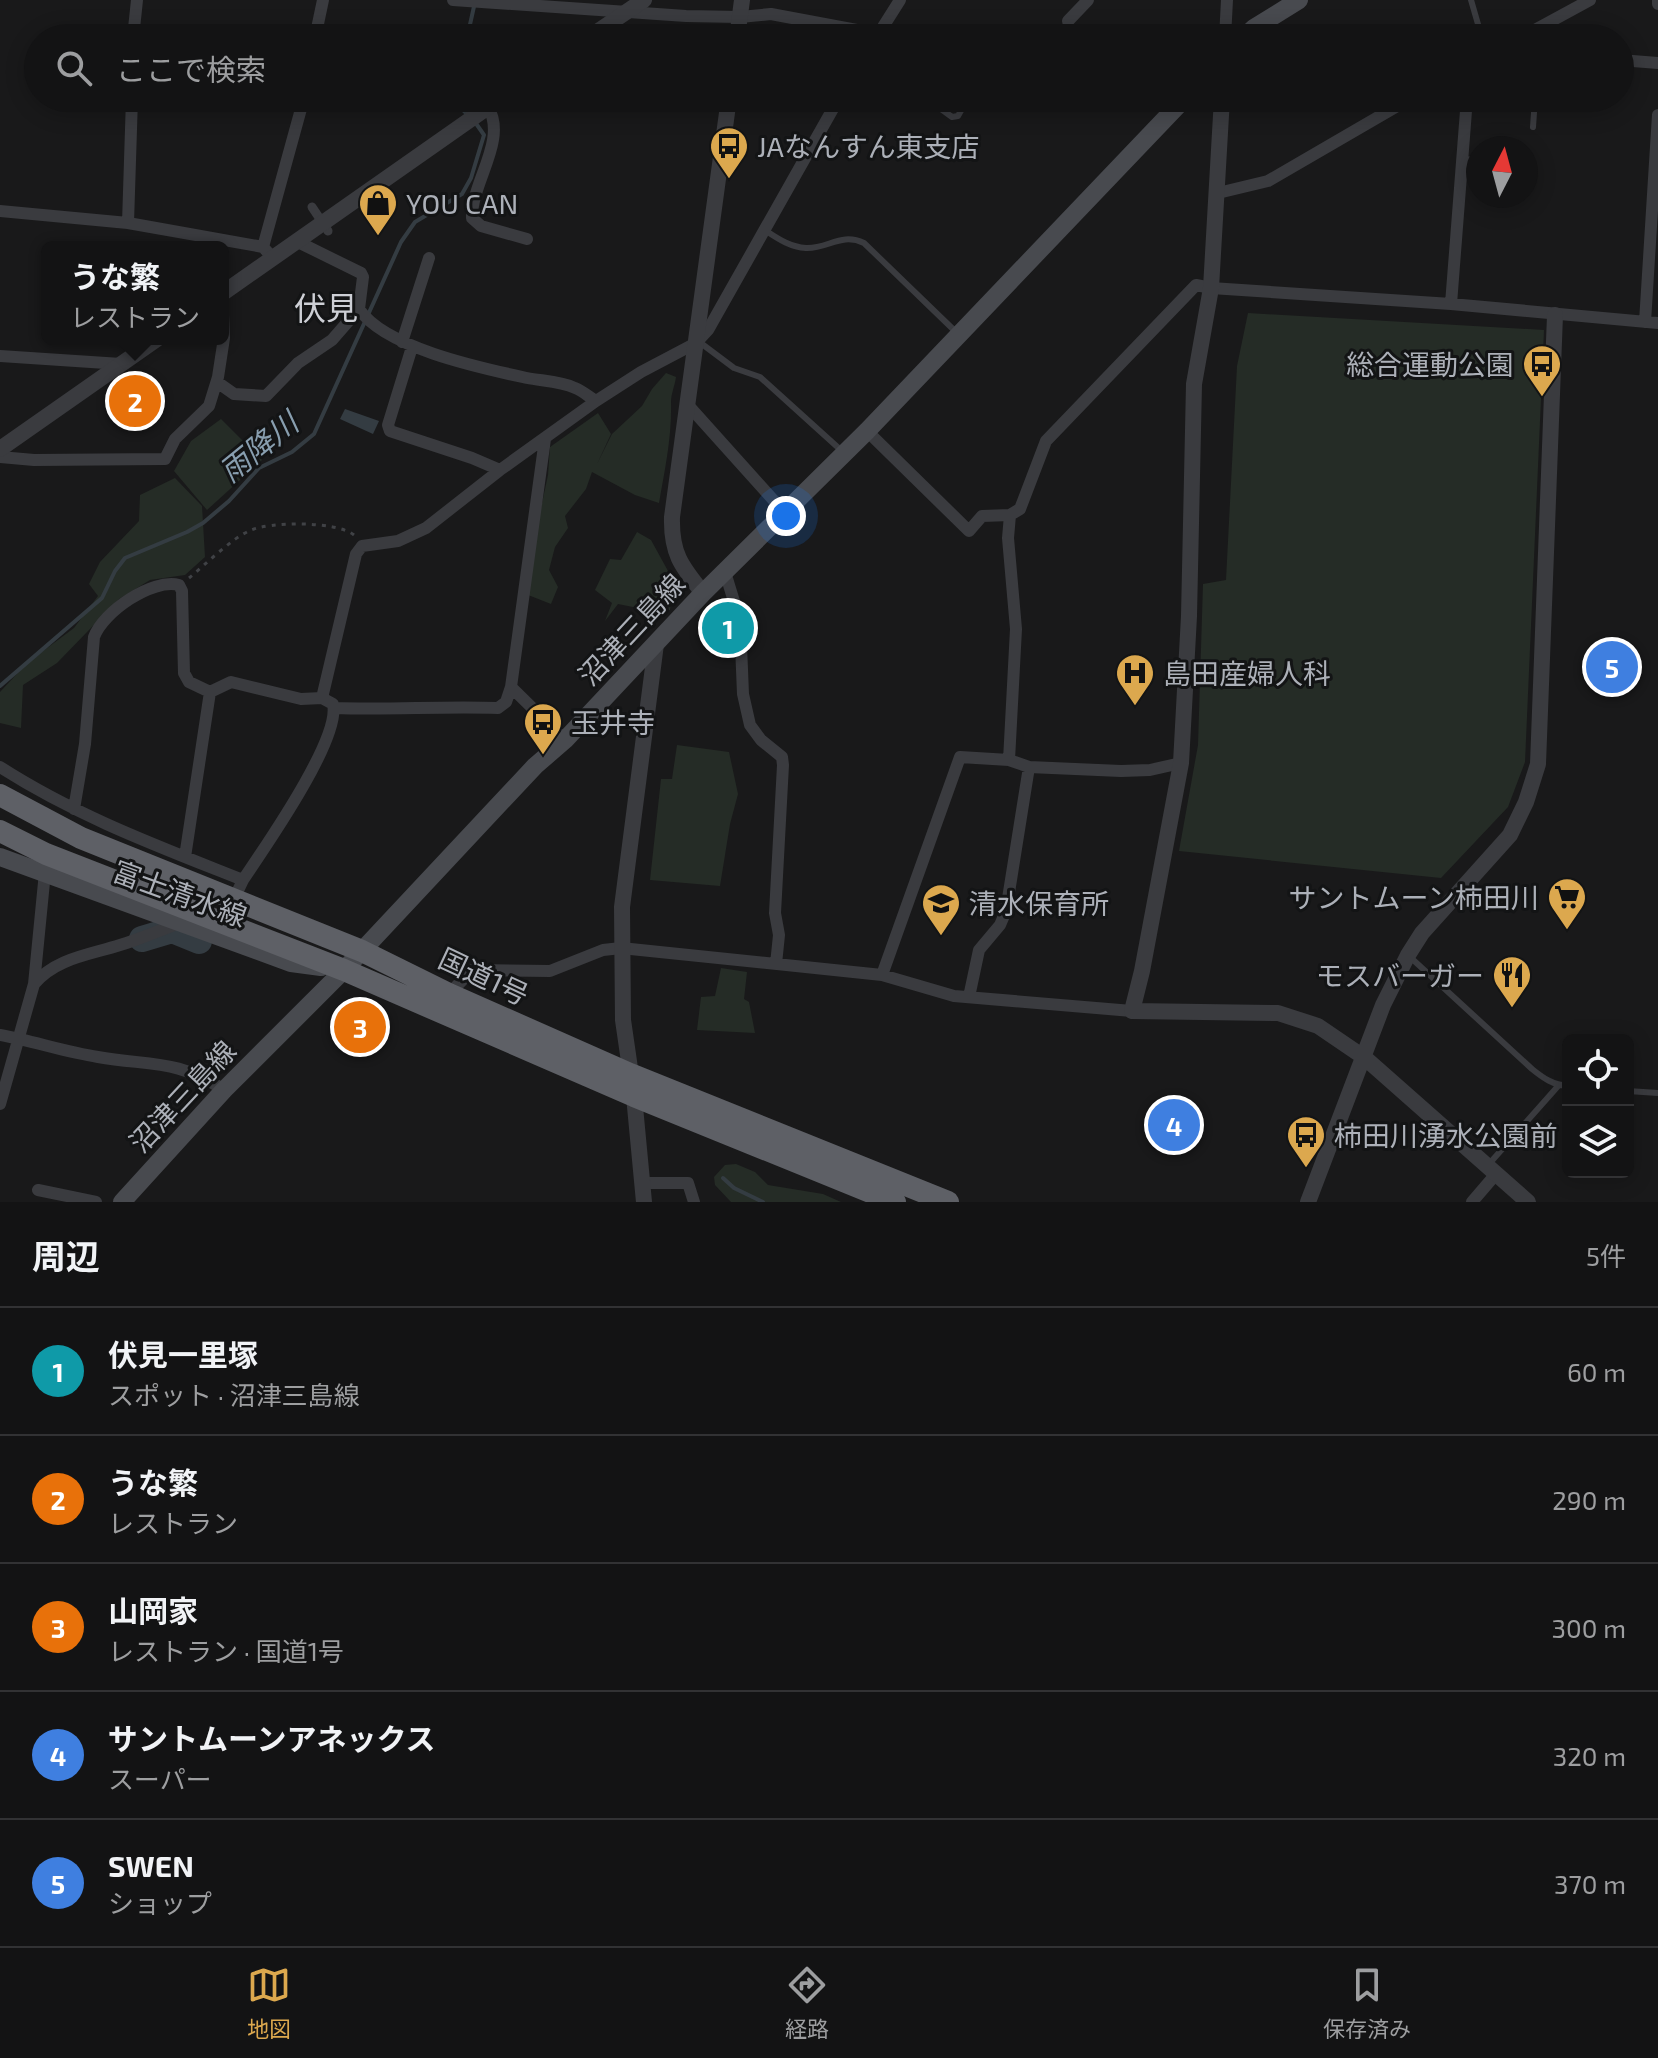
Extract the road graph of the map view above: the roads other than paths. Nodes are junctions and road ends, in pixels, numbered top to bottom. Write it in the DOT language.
graph roads {
  1 [pos="137,0"];
  2 [pos="323,0"];
  3 [pos="453,0"];
  4 [pos="644,0"];
  5 [pos="900,0"];
  6 [pos="1088,0"];
  7 [pos="1227,0"];
  8 [pos="1299,0"];
  9 [pos="1471,0"];
  10 [pos="1590,0"];
  11 [pos="542,4"];
  12 [pos="741,9"];
  13 [pos="625,13"];
  14 [pos="1068,21"];
  15 [pos="134,24"];
  16 [pos="318,24"];
  17 [pos="609,24"];
  18 [pos="819,24"];
  19 [pos="885,24"];
  20 [pos="1226,24"];
  21 [pos="1260,24"];
  22 [pos="1478,24"];
  23 [pos="1546,24"];
  24 [pos="1634,61"];
  25 [pos="1658,63"];
  26 [pos="132,112"];
  27 [pos="301,112"];
  28 [pos="481,112"];
  29 [pos="494,112"];
  30 [pos="727,112"];
  31 [pos="831,112"];
  32 [pos="1172,112"];
  33 [pos="1221,112"];
  34 [pos="1387,112"];
  35 [pos="1466,112"];
  36 [pos="1534,112"];
  37 [pos="1658,115"];
  38 [pos="1533,127"];
  39 [pos="1462,159"];
  40 [pos="1466,159"];
  41 [pos="1218,193"];
  42 [pos="312,207"];
  43 [pos="0,211"];
  44 [pos="128,223"];
  45 [pos="763,229"];
  46 [pos="328,231"];
  47 [pos="527,239"];
  48 [pos="215,241"];
  49 [pos="298,242"];
  50 [pos="229,244"];
  51 [pos="268,252"];
  52 [pos="429,258"];
  53 [pos="229,288"];
  54 [pos="1211,288"];
  55 [pos="1451,304"];
  56 [pos="359,309"];
  57 [pos="1555,315"];
  58 [pos="1652,322"];
  59 [pos="959,334"];
  60 [pos="697,342"];
  61 [pos="148,345"];
  62 [pos="223,345"];
  63 [pos="407,345"];
  64 [pos="0,356"];
  65 [pos="121,364"];
  66 [pos="217,382"];
  67 [pos="596,401"];
  68 [pos="688,405"];
  69 [pos="867,431"];
  70 [pos="545,439"];
  71 [pos="0,449"];
  72 [pos="845,453"];
  73 [pos="0,457"];
  74 [pos="500,470"];
  75 [pos="785,513"];
  76 [pos="1010,515"];
  77 [pos="725,572"];
  78 [pos="703,593"];
  79 [pos="656,644"];
  80 [pos="511,687"];
  81 [pos="210,692"];
  82 [pos="322,698"];
  83 [pos="335,708"];
  84 [pos="565,740"];
  85 [pos="1009,760"];
  86 [pos="1181,763"];
  87 [pos="0,767"];
  88 [pos="1029,767"];
  89 [pos="0,795"];
  90 [pos="74,809"];
  91 [pos="0,831"];
  92 [pos="0,857"];
  93 [pos="185,857"];
  94 [pos="46,863"];
  95 [pos="239,890"];
  96 [pos="180,923"];
  97 [pos="621,948"];
  98 [pos="362,951"];
  99 [pos="1408,955"];
  100 [pos="776,964"];
  101 [pos="344,970"];
  102 [pos="882,975"];
  103 [pos="34,984"];
  104 [pos="449,994"];
  105 [pos="969,997"];
  106 [pos="1132,1011"];
  107 [pos="0,1035"];
  108 [pos="20,1039"];
  109 [pos="1365,1058"];
  110 [pos="632,1085"];
  111 [pos="1559,1085"];
  112 [pos="1562,1085"];
  113 [pos="224,1090"];
  114 [pos="1634,1091"];
  115 [pos="1658,1093"];
  116 [pos="0,1104"];
  117 [pos="1492,1170"];
  118 [pos="643,1183"];
  119 [pos="38,1190"];
  120 [pos="96,1202"];
  121 [pos="127,1202"];
  122 [pos="644,1202"];
  123 [pos="694,1202"];
  124 [pos="895,1202"];
  125 [pos="948,1202"];
  126 [pos="1308,1202"];
  127 [pos="1472,1202"];
  128 [pos="1528,1202"];
  1 -- 15 [label="street"];
  2 -- 16 [label="street"];
  3 -- 11 [label="street"];
  4 -- 13 [label="street"];
  5 -- 19 [label="street"];
  6 -- 14 [label="street"];
  7 -- 20 [label="street"];
  8 -- 21 [label="main road"];
  9 -- 22 [label="lane"];
  10 -- 23 [label="street"];
  11 -- 13 [label="street"];
  12 -- 13 [label="street"];
  12 -- 18 [label="street"];
  13 -- 17 [label="street"];
  24 -- 25 [label="street"];
  26 -- 44 [label="street"];
  27 -- 51 [label="street"];
  28 -- 49 [label="street"];
  29 -- 47 [label="street"];
  30 -- 60 [label="street"];
  31 -- 45 [label="street"];
  32 -- 59 [label="main road, 沼津三島線"];
  33 -- 41 [label="street"];
  34 -- 41 [label="street"];
  35 -- 39 [label="street"];
  36 -- 38 [label="lane"];
  37 -- 58 [label="street"];
  39 -- 40 [label="lane"];
  39 -- 55 [label="street"];
  41 -- 54 [label="street"];
  42 -- 46 [label="street"];
  43 -- 44 [label="street"];
  44 -- 48 [label="street"];
  45 -- 59 [label="lane"];
  45 -- 60 [label="street"];
  49 -- 51 [label="street"];
  49 -- 56 [label="street"];
  50 -- 51 [label="street"];
  51 -- 53 [label="street"];
  52 -- 63 [label="street"];
  54 -- 55 [label="street"];
  54 -- 76 [label="street"];
  54 -- 86 [label="street"];
  55 -- 57 [label="street"];
  56 -- 63 [label="street"];
  56 -- 66 [label="street"];
  57 -- 58 [label="street"];
  57 -- 99 [label="street"];
  59 -- 69 [label="main road, 沼津三島線"];
  60 -- 67 [label="street"];
  60 -- 68 [label="street"];
  60 -- 72 [label="lane"];
  61 -- 65 [label="street"];
  62 -- 66 [label="street"];
  63 -- 67 [label="street"];
  63 -- 74 [label="street"];
  64 -- 65 [label="street"];
  65 -- 71 [label="street"];
  66 -- 73 [label="street"];
  67 -- 70 [label="street"];
  68 -- 75 [label="street"];
  68 -- 78 [label="street"];
  69 -- 72 [label="main road, 沼津三島線"];
  69 -- 76 [label="street"];
  70 -- 74 [label="street"];
  70 -- 80 [label="street"];
  72 -- 75 [label="main road, 沼津三島線"];
  74 -- 82 [label="street"];
  75 -- 77 [label="main road, 沼津三島線"];
  76 -- 85 [label="street"];
  77 -- 78 [label="main road, 沼津三島線"];
  77 -- 100 [label="street"];
  78 -- 79 [label="main road, 沼津三島線"];
  79 -- 84 [label="main road, 沼津三島線"];
  79 -- 97 [label="street"];
  80 -- 83 [label="street"];
  80 -- 84 [label="street"];
  81 -- 82 [label="street"];
  81 -- 90 [label="street"];
  81 -- 93 [label="street"];
  82 -- 83 [label="street"];
  83 -- 95 [label="street"];
  84 -- 98 [label="main road, 沼津三島線"];
  85 -- 88 [label="street"];
  85 -- 102 [label="street"];
  86 -- 88 [label="street"];
  86 -- 106 [label="street"];
  87 -- 90 [label="street"];
  88 -- 105 [label="street"];
  89 -- 95 [label="highway, 国道1号"];
  90 -- 93 [label="street"];
  91 -- 94 [label="highway, 国道1号"];
  92 -- 94 [label="main road, 富士清水線"];
  93 -- 95 [label="street"];
  94 -- 96 [label="main road, 富士清水線"];
  94 -- 101 [label="highway, 国道1号"];
  94 -- 103 [label="street"];
  95 -- 98 [label="highway, 国道1号"];
  96 -- 101 [label="main road, 富士清水線"];
  96 -- 103 [label="street"];
  97 -- 100 [label="street"];
  97 -- 104 [label="street"];
  97 -- 110 [label="street"];
  98 -- 101 [label="main road, 沼津三島線"];
  98 -- 104 [label="highway, 国道1号"];
  99 -- 109 [label="street"];
  99 -- 111 [label="lane"];
  100 -- 102 [label="street"];
  101 -- 110 [label="highway, 国道1号"];
  101 -- 113 [label="main road, 沼津三島線"];
  102 -- 105 [label="street"];
  103 -- 108 [label="street"];
  104 -- 110 [label="highway, 国道1号"];
  105 -- 106 [label="street"];
  106 -- 109 [label="street"];
  107 -- 108 [label="street"];
  108 -- 113 [label="street"];
  108 -- 116 [label="street"];
  109 -- 117 [label="street"];
  109 -- 126 [label="street"];
  110 -- 118 [label="street"];
  110 -- 124 [label="highway, 国道1号"];
  110 -- 125 [label="highway, 国道1号"];
  111 -- 112 [label="lane"];
  111 -- 117 [label="lane"];
  113 -- 121 [label="main road, 沼津三島線"];
  114 -- 115 [label="lane"];
  117 -- 127 [label="street"];
  117 -- 128 [label="street"];
  118 -- 122 [label="street"];
  118 -- 123 [label="street"];
  119 -- 120 [label="street"];
}
